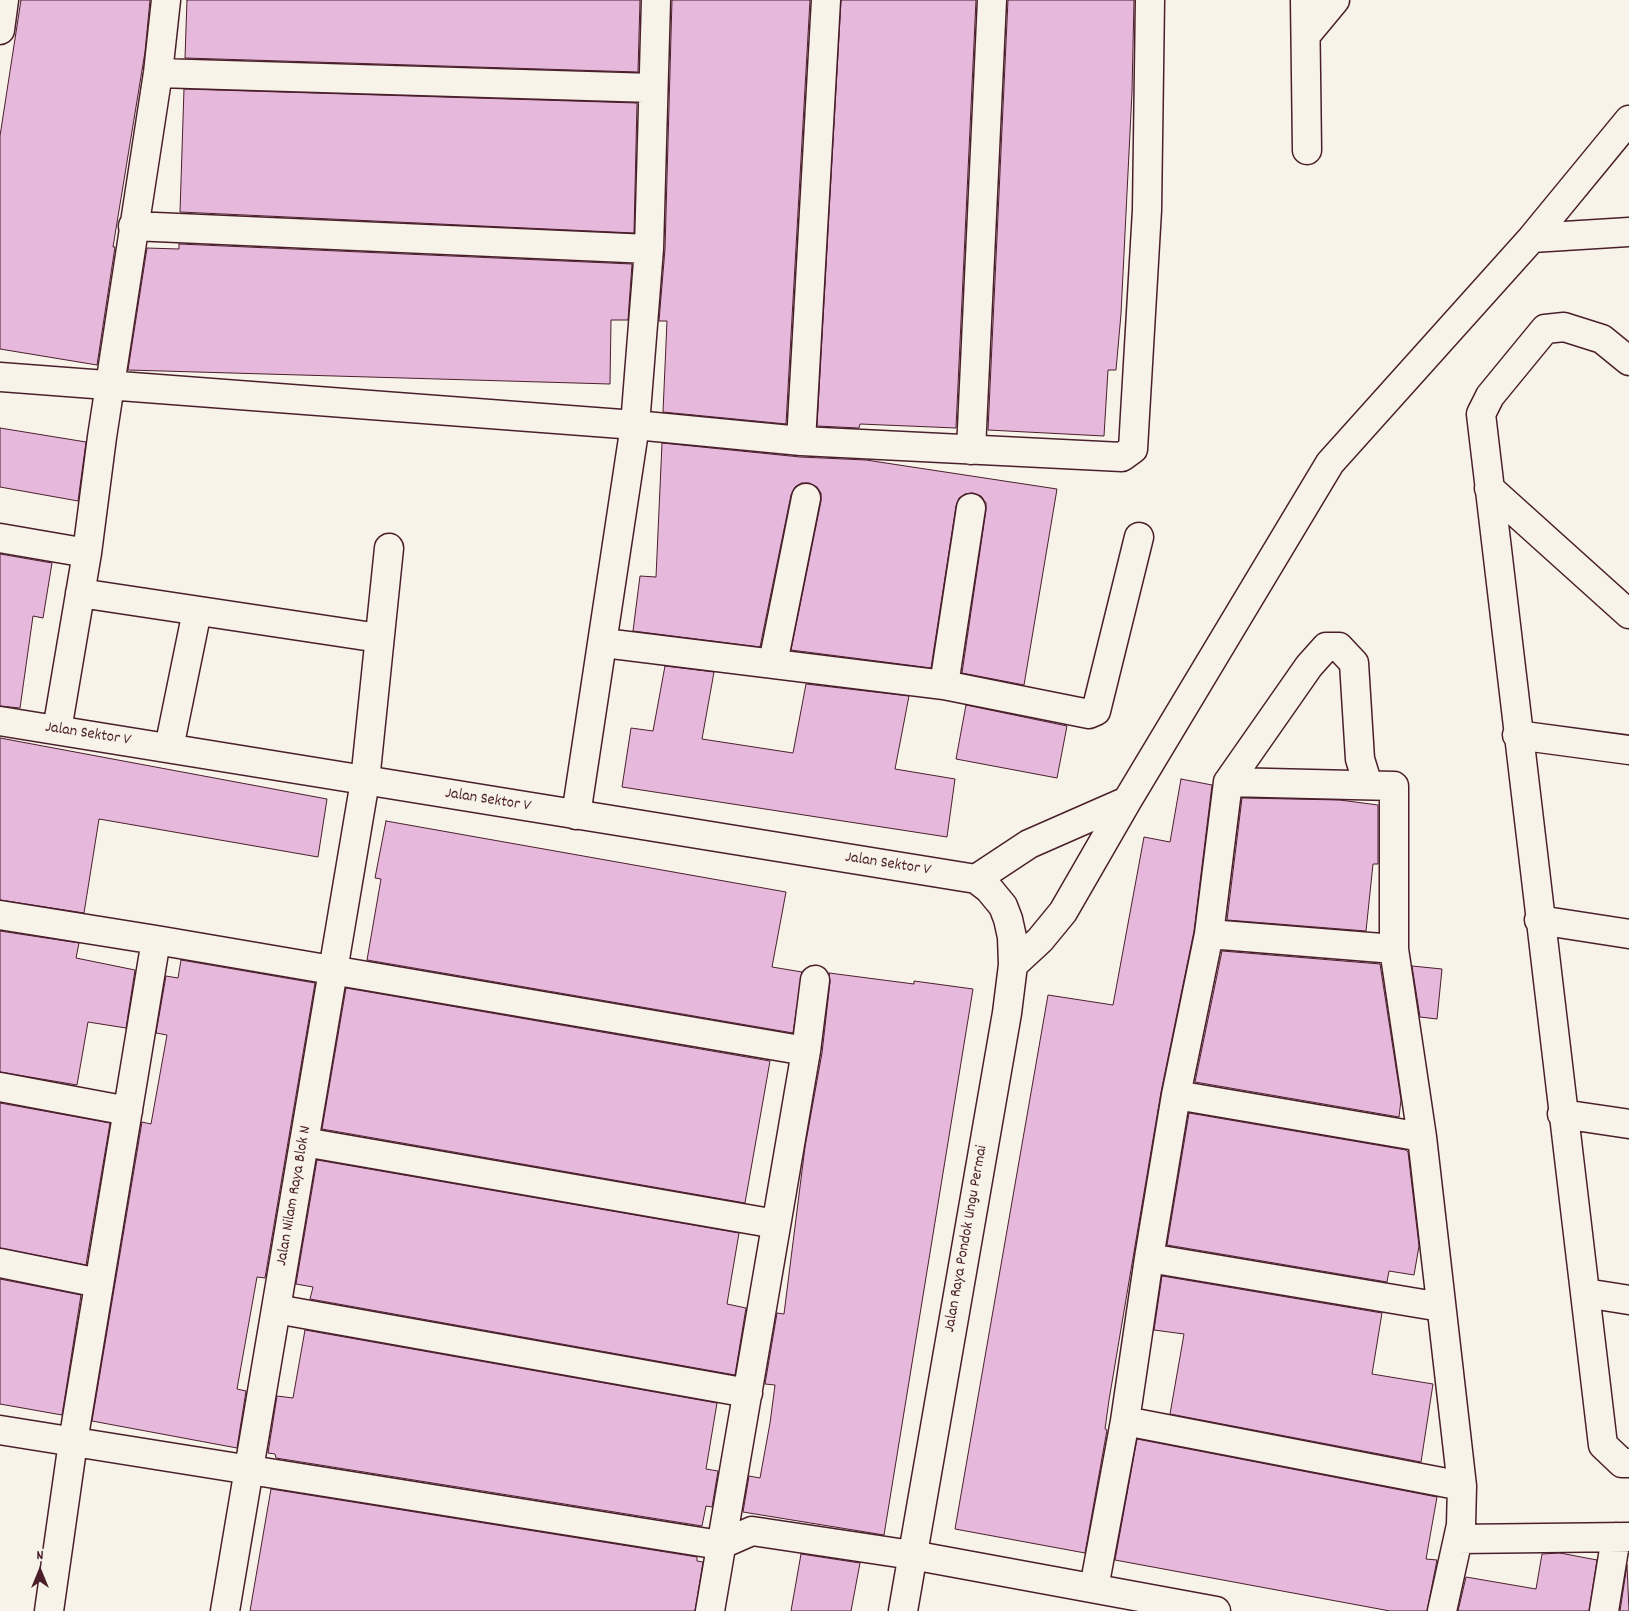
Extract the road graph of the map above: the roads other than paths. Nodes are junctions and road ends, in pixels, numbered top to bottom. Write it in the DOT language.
graph roads {
  1 [pos="4,0"];
  2 [pos="166,0"];
  3 [pos="656,0"];
  4 [pos="826,0"];
  5 [pos="992,0"];
  6 [pos="1150,0"];
  7 [pos="1305,0"];
  8 [pos="1336,0"];
  9 [pos="0,30"];
  10 [pos="1306,35"];
  11 [pos="158,72"];
  12 [pos="654,88"];
  13 [pos="1628,122"];
  14 [pos="1307,150"];
  15 [pos="133,226"];
  16 [pos="1629,232"];
  17 [pos="1532,238"];
  18 [pos="649,249"];
  19 [pos="1629,361"];
  20 [pos="0,377"];
  21 [pos="109,396"];
  22 [pos="635,425"];
  23 [pos="801,441"];
  24 [pos="971,450"];
  25 [pos="1489,488"];
  26 [pos="806,498"];
  27 [pos="971,508"];
  28 [pos="0,538"];
  29 [pos="1139,538"];
  30 [pos="389,548"];
  31 [pos="86,553"];
  32 [pos="80,593"];
  33 [pos="197,611"];
  34 [pos="1629,614"];
  35 [pos="379,638"];
  36 [pos="604,643"];
  37 [pos="773,663"];
  38 [pos="944,684"];
  39 [pos="0,721"];
  40 [pos="57,730"];
  41 [pos="1517,735"];
  42 [pos="169,748"];
  43 [pos="1629,750"];
  44 [pos="364,781"];
  45 [pos="1228,782"];
  46 [pos="1368,786"];
  47 [pos="1127,801"];
  48 [pos="576,815"];
  49 [pos="976,879"];
  50 [pos="0,915"];
  51 [pos="1539,920"];
  52 [pos="1209,934"];
  53 [pos="1629,934"];
  54 [pos="156,940"];
  55 [pos="1394,949"];
  56 [pos="1013,965"];
  57 [pos="333,970"];
  58 [pos="815,980"];
  59 [pos="806,1051"];
  60 [pos="0,1088"];
  61 [pos="1176,1095"];
  62 [pos="128,1111"];
  63 [pos="1562,1114"];
  64 [pos="1629,1124"];
  65 [pos="1422,1137"];
  66 [pos="304,1142"];
  67 [pos="776,1224"];
  68 [pos="1149,1258"];
  69 [pos="0,1263"];
  70 [pos="99,1283"];
  71 [pos="1585,1293"];
  72 [pos="1629,1300"];
  73 [pos="1441,1307"];
  74 [pos="276,1309"];
  75 [pos="748,1393"];
  76 [pos="1126,1421"];
  77 [pos="0,1430"];
  78 [pos="72,1442"];
  79 [pos="1629,1464"];
  80 [pos="250,1469"];
  81 [pos="1462,1486"];
  82 [pos="1622,1537"];
  83 [pos="1458,1539"];
  84 [pos="720,1545"];
  85 [pos="912,1555"];
  86 [pos="1094,1588"];
  87 [pos="49,1611"];
  88 [pos="226,1611"];
  89 [pos="710,1611"];
  90 [pos="903,1611"];
  91 [pos="1216,1611"];
  92 [pos="1442,1611"];
  93 [pos="1604,1611"];
  1 -- 9 [label="street"];
  2 -- 11 [label="street"];
  3 -- 12 [label="street"];
  4 -- 23 [label="street"];
  5 -- 24 [label="street"];
  6 -- 24 [label="street"];
  7 -- 10 [label="street"];
  8 -- 10 [label="street"];
  10 -- 14 [label="street"];
  11 -- 12 [label="street"];
  11 -- 15 [label="street"];
  12 -- 18 [label="street"];
  13 -- 17 [label="street"];
  15 -- 18 [label="street"];
  15 -- 21 [label="street"];
  16 -- 17 [label="street"];
  17 -- 47 [label="street"];
  18 -- 22 [label="street"];
  19 -- 25 [label="street"];
  20 -- 21 [label="street"];
  21 -- 22 [label="street"];
  21 -- 31 [label="street"];
  22 -- 23 [label="street"];
  22 -- 36 [label="street"];
  23 -- 24 [label="street"];
  25 -- 34 [label="street"];
  25 -- 41 [label="street"];
  26 -- 37 [label="street"];
  27 -- 38 [label="street"];
  28 -- 31 [label="street"];
  29 -- 38 [label="street"];
  30 -- 35 [label="street, Jalan Nilam Raya Blok N"];
  31 -- 32 [label="street"];
  32 -- 33 [label="street"];
  32 -- 40 [label="street"];
  33 -- 35 [label="street"];
  33 -- 42 [label="street"];
  35 -- 44 [label="street, Jalan Nilam Raya Blok N"];
  36 -- 37 [label="street"];
  36 -- 48 [label="street"];
  37 -- 38 [label="street"];
  39 -- 40 [label="street, Jalan Sektor V"];
  40 -- 42 [label="street, Jalan Sektor V"];
  41 -- 43 [label="street"];
  41 -- 51 [label="street"];
  42 -- 44 [label="street, Jalan Sektor V"];
  44 -- 48 [label="street, Jalan Sektor V"];
  44 -- 57 [label="street, Jalan Nilam Raya Blok N"];
  45 -- 46 [label="street"];
  45 -- 46 [label="street"];
  45 -- 52 [label="street"];
  46 -- 55 [label="street"];
  47 -- 49 [label="street"];
  47 -- 56 [label="street"];
  48 -- 49 [label="street, Jalan Sektor V"];
  49 -- 56 [label="street, Jalan Raya Pondok Ungu Permai"];
  50 -- 54 [label="street"];
  51 -- 53 [label="street"];
  51 -- 63 [label="street"];
  52 -- 55 [label="street"];
  52 -- 61 [label="street"];
  54 -- 57 [label="street"];
  54 -- 62 [label="street"];
  55 -- 65 [label="street"];
  56 -- 85 [label="street, Jalan Raya Pondok Ungu Permai"];
  57 -- 59 [label="street"];
  57 -- 66 [label="street, Jalan Nilam Raya Blok N"];
  58 -- 59 [label="street"];
  59 -- 67 [label="street"];
  60 -- 62 [label="street"];
  61 -- 65 [label="street"];
  61 -- 68 [label="street"];
  62 -- 70 [label="street"];
  63 -- 64 [label="street"];
  63 -- 71 [label="street"];
  65 -- 73 [label="street"];
  66 -- 67 [label="street"];
  66 -- 74 [label="street, Jalan Nilam Raya Blok N"];
  67 -- 75 [label="street"];
  68 -- 73 [label="street"];
  68 -- 76 [label="street"];
  69 -- 70 [label="street"];
  70 -- 78 [label="street"];
  71 -- 72 [label="street"];
  71 -- 79 [label="street"];
  73 -- 81 [label="street"];
  74 -- 75 [label="street"];
  74 -- 80 [label="street, Jalan Nilam Raya Blok N"];
  75 -- 84 [label="street"];
  76 -- 81 [label="street"];
  76 -- 86 [label="street"];
  77 -- 78 [label="street"];
  78 -- 80 [label="street"];
  78 -- 87 [label="street"];
  80 -- 84 [label="street"];
  80 -- 88 [label="street, Jalan Nilam Raya Blok N"];
  81 -- 83 [label="street"];
  82 -- 83 [label="street"];
  82 -- 93 [label="street"];
  83 -- 92 [label="street"];
  84 -- 85 [label="street"];
  84 -- 89 [label="street"];
  85 -- 86 [label="street"];
  85 -- 90 [label="street, Jalan Raya Pondok Ungu Permai"];
  86 -- 91 [label="street"];
}
